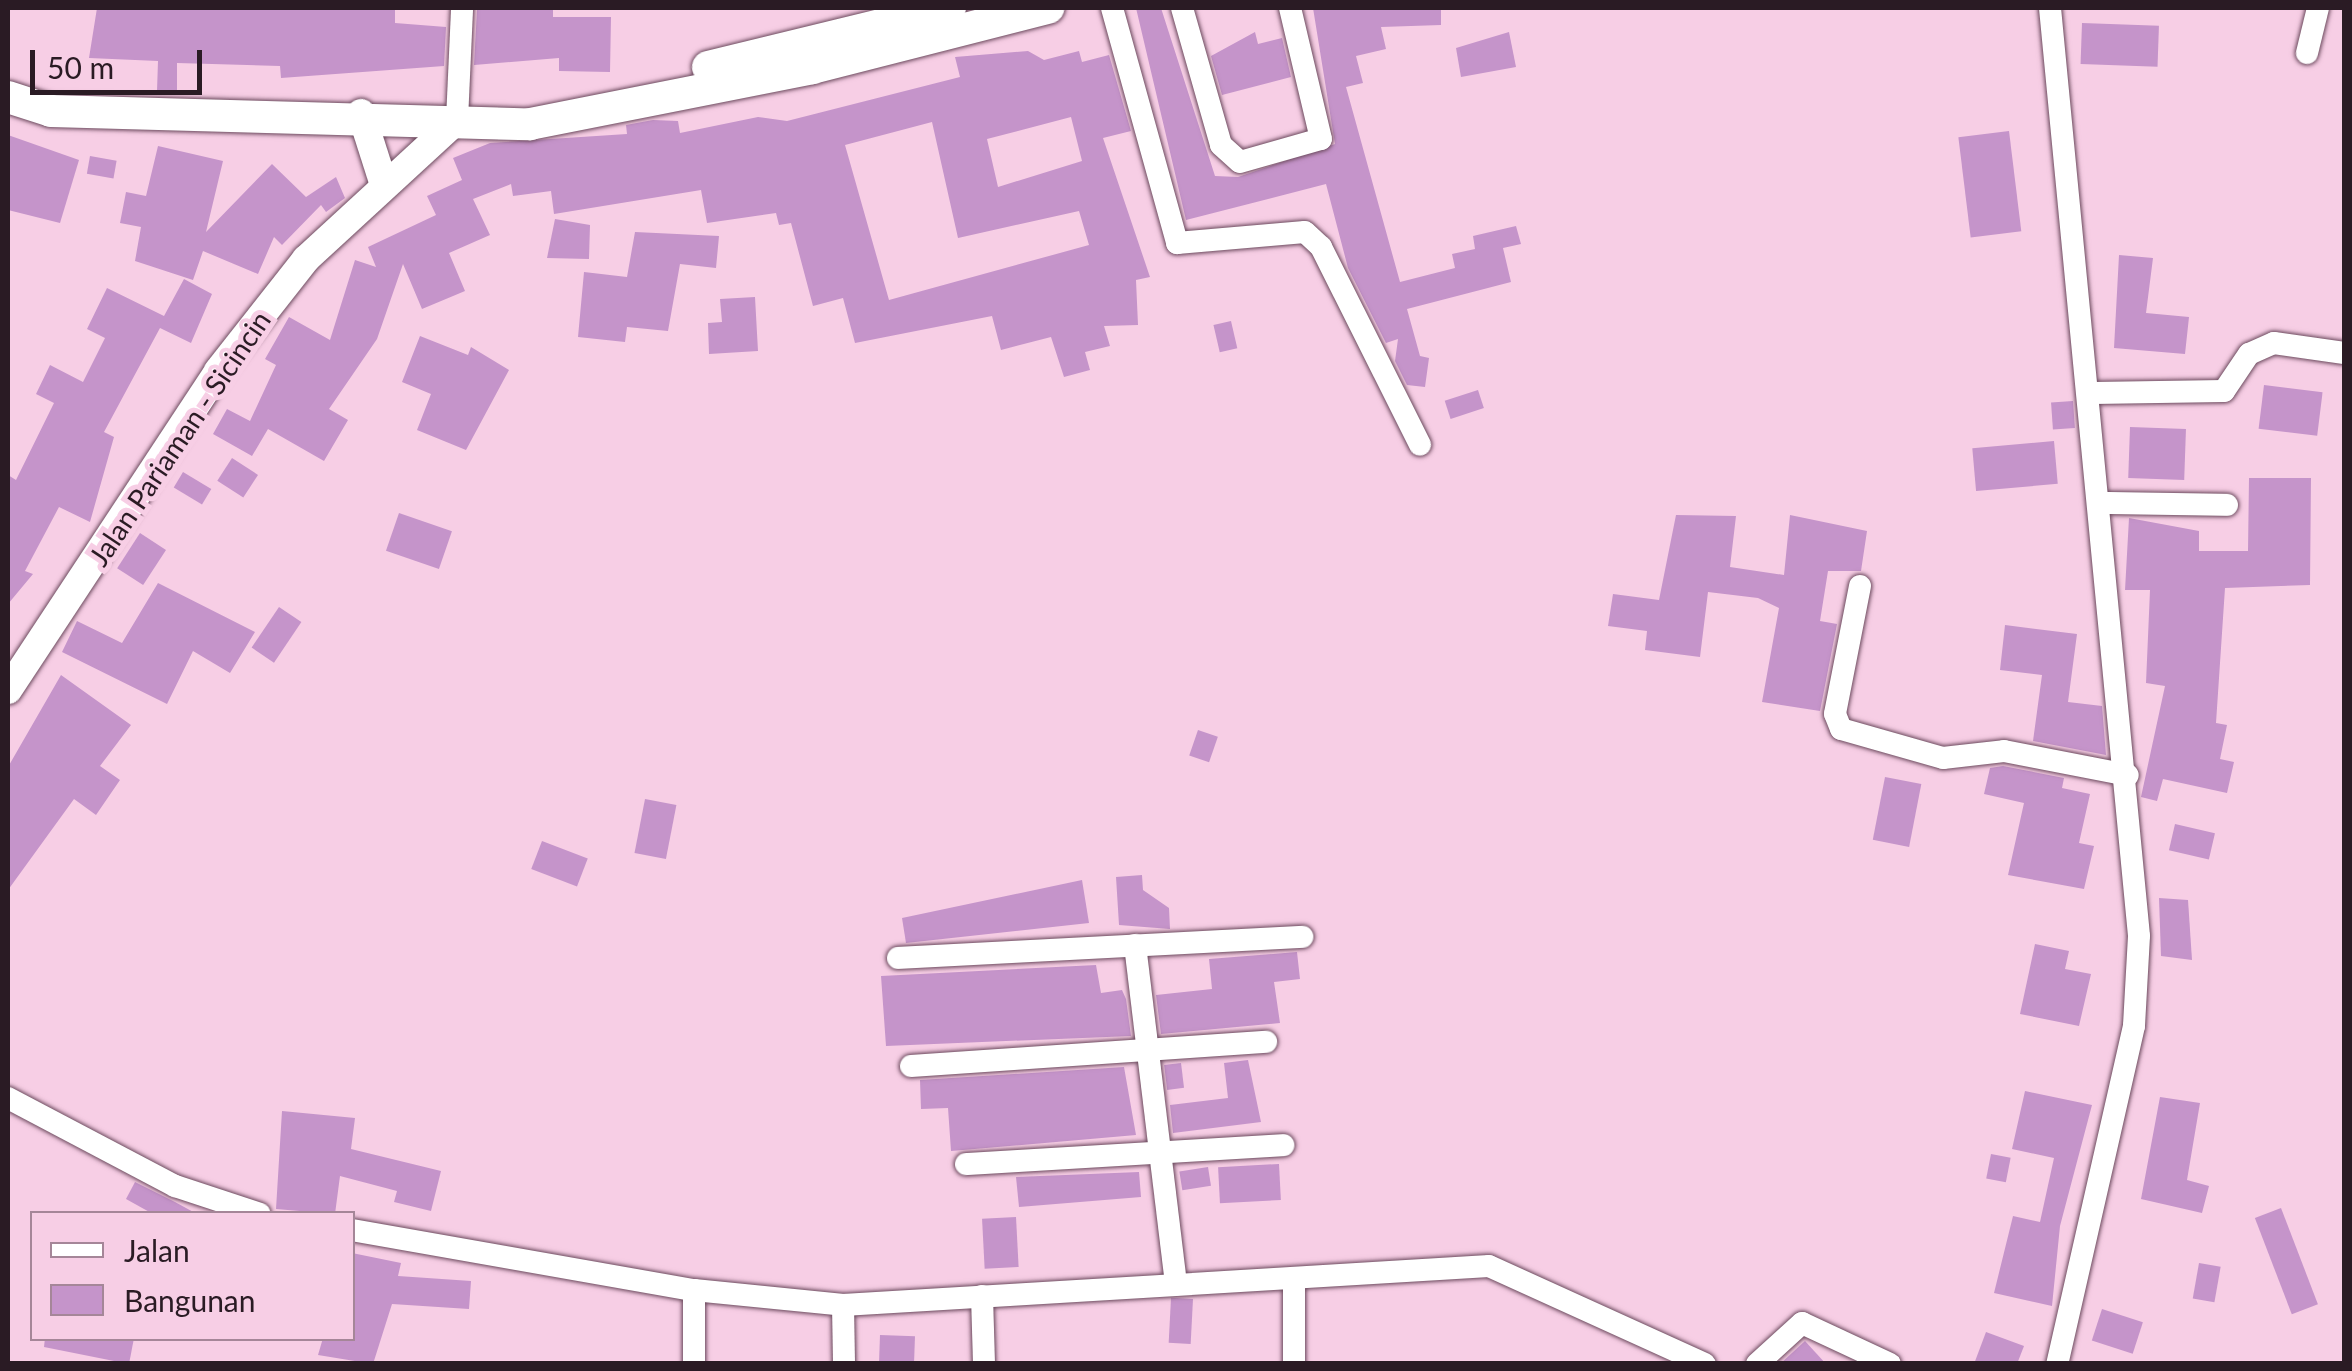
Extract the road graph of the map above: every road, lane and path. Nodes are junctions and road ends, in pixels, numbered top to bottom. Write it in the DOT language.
graph roads {
  1 [pos="462,8"];
  2 [pos="950,8"];
  3 [pos="1048,8"];
  4 [pos="1112,8"];
  5 [pos="1182,8"];
  6 [pos="1290,8"];
  7 [pos="2050,8"];
  8 [pos="2318,8"];
  9 [pos="2307,54"];
  10 [pos="8,96"];
  11 [pos="360,113"];
  12 [pos="456,120"];
  13 [pos="512,120"];
  14 [pos="384,185"];
  15 [pos="2344,353"];
  16 [pos="2093,392"];
  17 [pos="1420,446"];
  18 [pos="2104,504"];
  19 [pos="2227,505"];
  20 [pos="1860,586"];
  21 [pos="8,690"];
  22 [pos="2128,775"];
  23 [pos="1302,937"];
  24 [pos="1135,945"];
  25 [pos="898,958"];
  26 [pos="1266,1042"];
  27 [pos="1146,1051"];
  28 [pos="911,1066"];
  29 [pos="8,1098"];
  30 [pos="1284,1144"];
  31 [pos="1159,1154"];
  32 [pos="966,1164"];
  33 [pos="251,1211"];
  34 [pos="355,1231"];
  35 [pos="1294,1278"];
  36 [pos="1176,1285"];
  37 [pos="694,1290"];
  38 [pos="982,1296"];
  39 [pos="843,1304"];
  40 [pos="694,1364"];
  41 [pos="844,1364"];
  42 [pos="984,1364"];
  43 [pos="1294,1364"];
  44 [pos="1704,1364"];
  45 [pos="1757,1364"];
  46 [pos="1890,1364"];
  47 [pos="2057,1364"];
  1 -- 12 [label="street"];
  2 -- 13 [label="highway"];
  3 -- 13 [label="highway"];
  4 -- 17 [label="street"];
  5 -- 6 [label="street"];
  7 -- 16 [label="street"];
  8 -- 9 [label="street"];
  10 -- 11 [label="highway"];
  11 -- 12 [label="highway"];
  11 -- 14 [label="main road"];
  12 -- 13 [label="highway"];
  12 -- 14 [label="main road, Jalan Pariaman - Sicincin"];
  14 -- 21 [label="main road, Jalan Pariaman - Sicincin"];
  15 -- 16 [label="street"];
  16 -- 18 [label="street"];
  18 -- 19 [label="street"];
  18 -- 22 [label="street"];
  20 -- 22 [label="street"];
  22 -- 47 [label="street"];
  23 -- 24 [label="street"];
  24 -- 25 [label="street"];
  24 -- 27 [label="street"];
  26 -- 27 [label="street"];
  27 -- 28 [label="street"];
  27 -- 31 [label="street"];
  29 -- 33 [label="street"];
  30 -- 31 [label="street"];
  31 -- 32 [label="street"];
  31 -- 36 [label="street"];
  34 -- 37 [label="street"];
  35 -- 36 [label="street"];
  35 -- 43 [label="street"];
  35 -- 44 [label="street"];
  36 -- 38 [label="street"];
  37 -- 39 [label="street"];
  37 -- 40 [label="street"];
  38 -- 39 [label="street"];
  38 -- 42 [label="street"];
  39 -- 41 [label="street"];
  45 -- 46 [label="street"];
}
